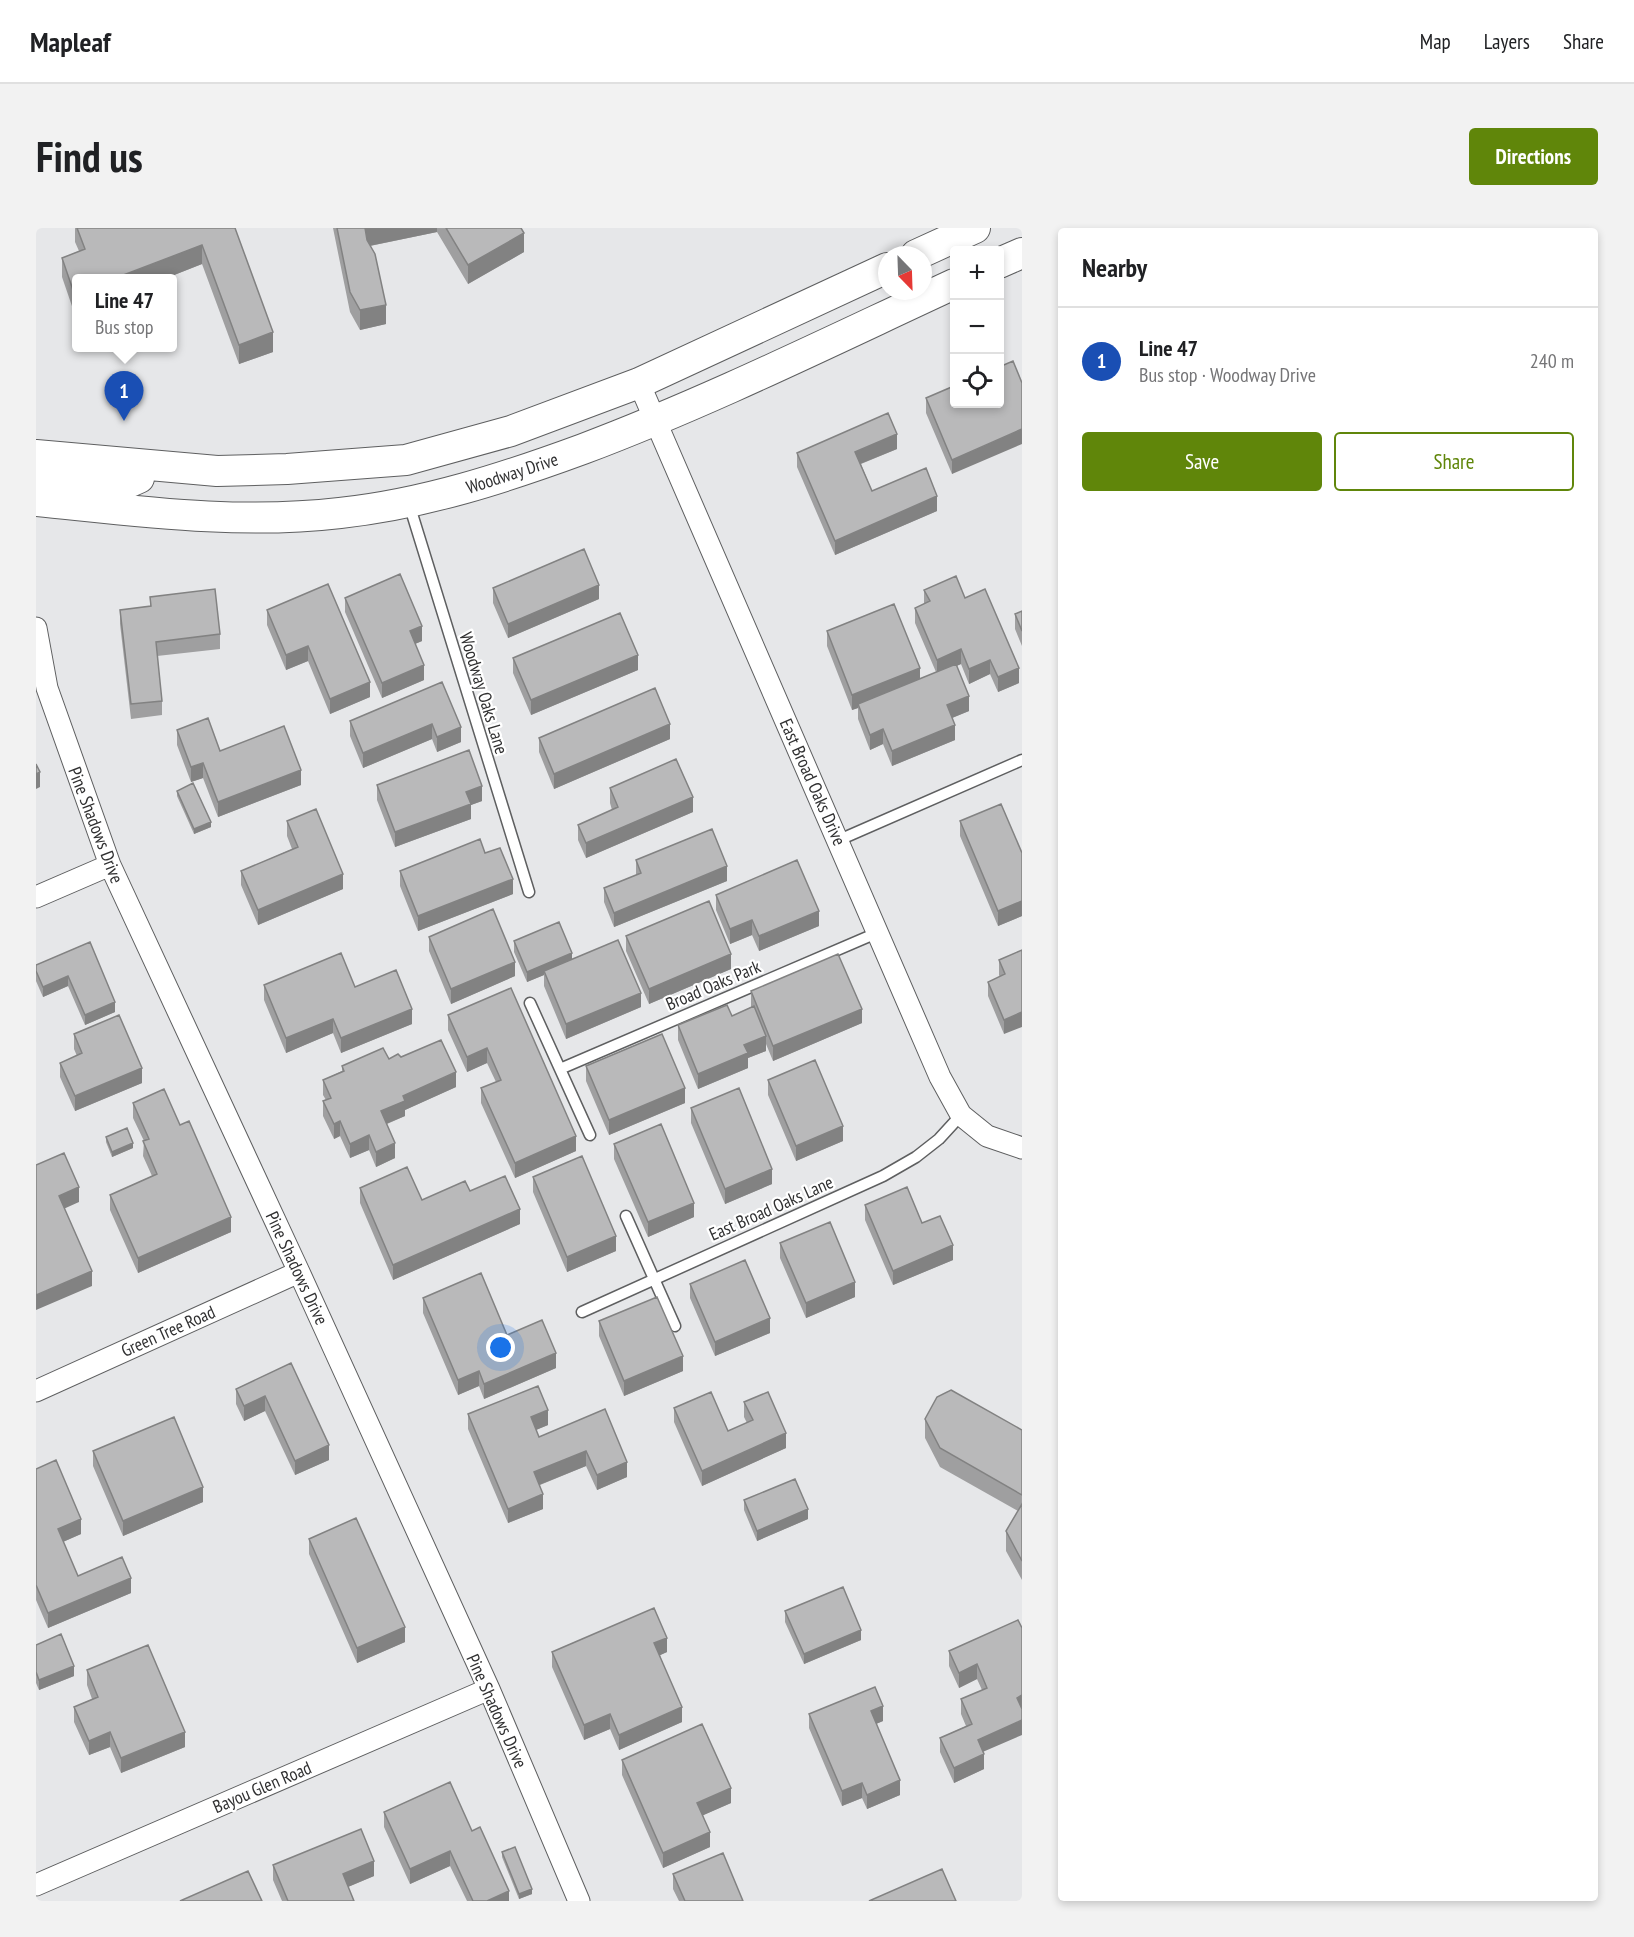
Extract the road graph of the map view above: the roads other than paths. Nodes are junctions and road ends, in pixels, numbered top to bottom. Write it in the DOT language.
graph roads {
  1 [pos="975,228"];
  2 [pos="932,248"];
  3 [pos="1022,253"];
  4 [pos="1004,261"];
  5 [pos="878,272"];
  6 [pos="950,286"];
  7 [pos="639,383"];
  8 [pos="656,422"];
  9 [pos="36,455"];
  10 [pos="160,466"];
  11 [pos="36,481"];
  12 [pos="36,501"];
  13 [pos="409,504"];
  14 [pos="36,628"];
  15 [pos="1022,760"];
  16 [pos="839,840"];
  17 [pos="110,865"];
  18 [pos="529,892"];
  19 [pos="36,897"];
  20 [pos="879,932"];
  21 [pos="530,1003"];
  22 [pos="560,1069"];
  23 [pos="961,1115"];
  24 [pos="590,1135"];
  25 [pos="1022,1148"];
  26 [pos="626,1216"];
  27 [pos="299,1272"];
  28 [pos="654,1278"];
  29 [pos="582,1312"];
  30 [pos="675,1326"];
  31 [pos="36,1391"];
  32 [pos="489,1689"];
  33 [pos="36,1885"];
  34 [pos="579,1901"];
  1 -- 2 [label="main road"];
  3 -- 4 [label="main road"];
  5 -- 7 [label="main road"];
  6 -- 8 [label="main road, Woodway Drive"];
  7 -- 8 [label="street, East Broad Oaks Drive"];
  7 -- 10 [label="main road"];
  8 -- 13 [label="main road, Woodway Drive"];
  8 -- 16 [label="street, East Broad Oaks Drive"];
  9 -- 10 [label="main road"];
  10 -- 11 [label="main road"];
  12 -- 13 [label="main road, Woodway Drive"];
  13 -- 18 [label="lane, Woodway Oaks Lane"];
  14 -- 17 [label="street, Pine Shadows Drive"];
  15 -- 16 [label="lane"];
  16 -- 20 [label="street, East Broad Oaks Drive"];
  17 -- 19 [label="street"];
  17 -- 27 [label="street, Pine Shadows Drive"];
  20 -- 22 [label="lane, Broad Oaks Park"];
  20 -- 23 [label="street, East Broad Oaks Drive"];
  21 -- 22 [label="lane"];
  22 -- 24 [label="lane"];
  23 -- 25 [label="street, East Broad Oaks Drive"];
  23 -- 28 [label="lane, East Broad Oaks Lane"];
  26 -- 28 [label="lane"];
  27 -- 31 [label="street, Green Tree Road"];
  27 -- 32 [label="street, Pine Shadows Drive"];
  28 -- 29 [label="lane, East Broad Oaks Lane"];
  28 -- 30 [label="lane"];
  32 -- 33 [label="street, Bayou Glen Road"];
  32 -- 34 [label="street, Pine Shadows Drive"];
}
